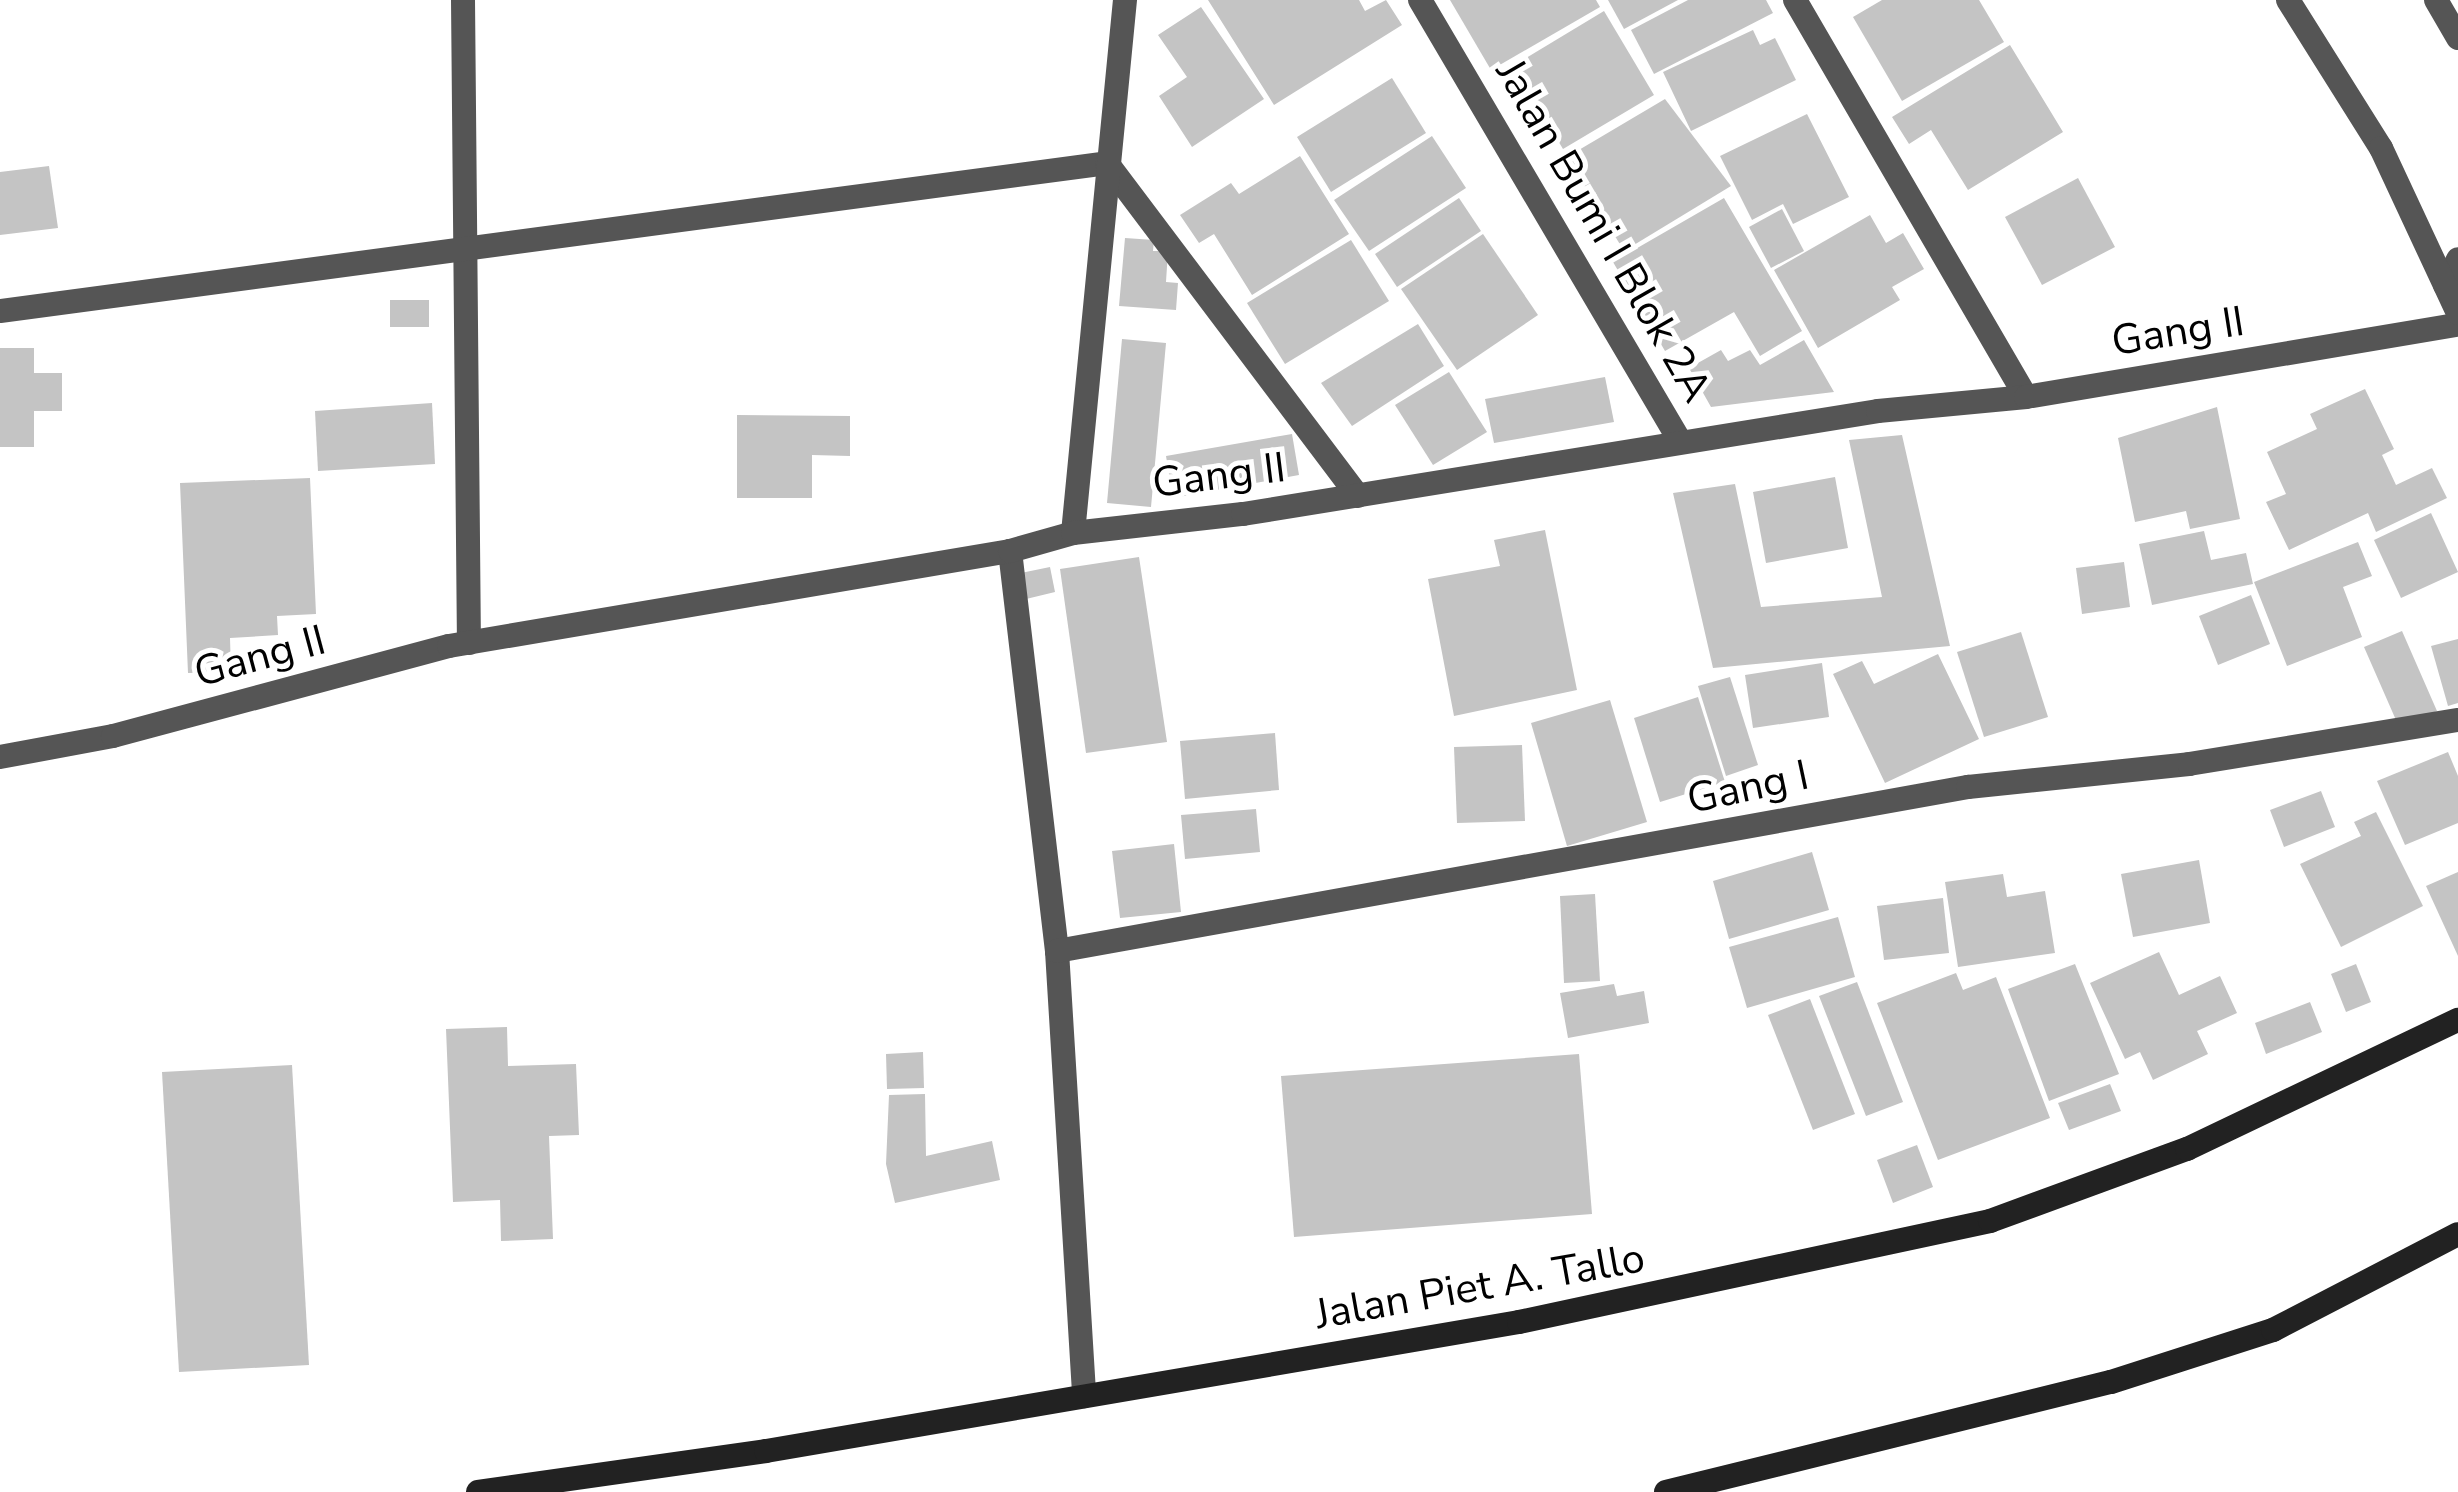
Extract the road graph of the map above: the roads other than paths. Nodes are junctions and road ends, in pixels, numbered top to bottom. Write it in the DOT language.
graph roads {
  1 [pos="464,0"];
  2 [pos="1125,0"];
  3 [pos="1420,0"];
  4 [pos="1795,0"];
  5 [pos="2288,0"];
  6 [pos="2436,0"];
  7 [pos="2458,38"];
  8 [pos="1107,164"];
  9 [pos="466,249"];
  10 [pos="2458,259"];
  11 [pos="2444,285"];
  12 [pos="0,311"];
  13 [pos="2458,313"];
  14 [pos="2458,325"];
  15 [pos="2026,397"];
  16 [pos="1680,441"];
  17 [pos="1358,496"];
  18 [pos="1073,533"];
  19 [pos="1010,551"];
  20 [pos="469,643"];
  21 [pos="2458,720"];
  22 [pos="0,757"];
  23 [pos="1057,951"];
  24 [pos="2458,1020"];
  25 [pos="2458,1234"];
  26 [pos="1084,1396"];
  27 [pos="478,1492"];
  28 [pos="1666,1492"];
  1 -- 9 [label="street"];
  2 -- 8 [label="street"];
  3 -- 16 [label="street, Jalan Bumi I Blok 2A"];
  4 -- 15 [label="street"];
  5 -- 11 [label="street"];
  6 -- 7 [label="street"];
  8 -- 9 [label="street"];
  8 -- 17 [label="street"];
  8 -- 18 [label="street"];
  9 -- 12 [label="street"];
  9 -- 20 [label="street"];
  10 -- 11 [label="street"];
  11 -- 13 [label="street"];
  14 -- 15 [label="street, Gang II"];
  15 -- 16 [label="street, Gang II"];
  16 -- 17 [label="street, Gang II"];
  17 -- 18 [label="street, Gang II"];
  18 -- 19 [label="street, Gang II"];
  19 -- 20 [label="street, Gang II"];
  19 -- 23 [label="street"];
  20 -- 22 [label="street, Gang II"];
  21 -- 23 [label="street, Gang I"];
  23 -- 26 [label="street"];
  24 -- 26 [label="main road, Jalan Piet A. Tallo"];
  25 -- 28 [label="main road"];
  26 -- 27 [label="main road, Jalan Piet A. Tallo"];
}
